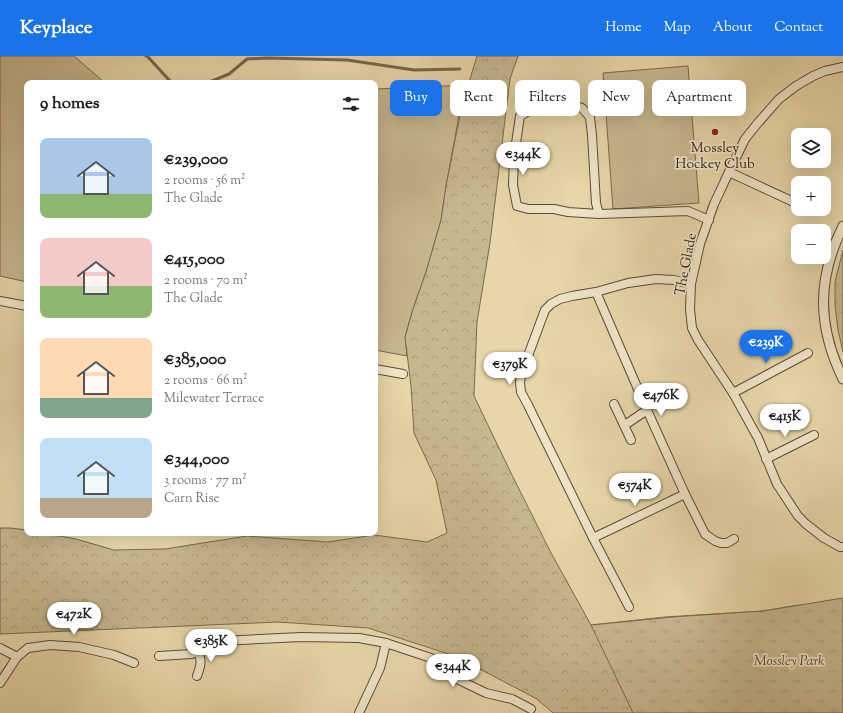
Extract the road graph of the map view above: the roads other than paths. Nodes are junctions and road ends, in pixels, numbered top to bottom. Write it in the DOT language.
graph roads {
  1 [pos="843,67"];
  2 [pos="729,172"];
  3 [pos="791,201"];
  4 [pos="599,214"];
  5 [pos="709,220"];
  6 [pos="843,226"];
  7 [pos="691,284"];
  8 [pos="596,292"];
  9 [pos="0,301"];
  10 [pos="24,305"];
  11 [pos="808,353"];
  12 [pos="378,370"];
  13 [pos="403,374"];
  14 [pos="843,379"];
  15 [pos="733,393"];
  16 [pos="614,404"];
  17 [pos="647,410"];
  18 [pos="625,426"];
  19 [pos="814,435"];
  20 [pos="631,440"];
  21 [pos="766,459"];
  22 [pos="685,494"];
  23 [pos="593,538"];
  24 [pos="734,539"];
  25 [pos="843,547"];
  26 [pos="629,607"];
  27 [pos="386,643"];
  28 [pos="0,648"];
  29 [pos="198,651"];
  30 [pos="159,656"];
  31 [pos="17,657"];
  32 [pos="134,663"];
  33 [pos="197,676"];
  34 [pos="0,683"];
  35 [pos="531,710"];
  36 [pos="359,713"];
  1 -- 2 [label="street, The Glade"];
  2 -- 3 [label="street"];
  2 -- 5 [label="street, The Glade"];
  4 -- 4 [label="street"];
  4 -- 5 [label="street"];
  5 -- 7 [label="street, The Glade"];
  6 -- 14 [label="street"];
  7 -- 8 [label="street"];
  7 -- 15 [label="street, The Glade"];
  8 -- 17 [label="street"];
  8 -- 23 [label="street"];
  9 -- 10 [label="street"];
  11 -- 15 [label="street"];
  12 -- 13 [label="street"];
  15 -- 21 [label="street, The Glade"];
  16 -- 18 [label="street"];
  17 -- 18 [label="street"];
  17 -- 22 [label="street"];
  18 -- 20 [label="street"];
  19 -- 21 [label="street"];
  21 -- 25 [label="street, The Glade"];
  22 -- 23 [label="street"];
  22 -- 24 [label="street"];
  23 -- 26 [label="street"];
  27 -- 29 [label="street"];
  27 -- 35 [label="street"];
  27 -- 36 [label="street"];
  28 -- 31 [label="street"];
  29 -- 30 [label="street"];
  29 -- 33 [label="street"];
  31 -- 32 [label="street"];
  31 -- 34 [label="street"];
}
